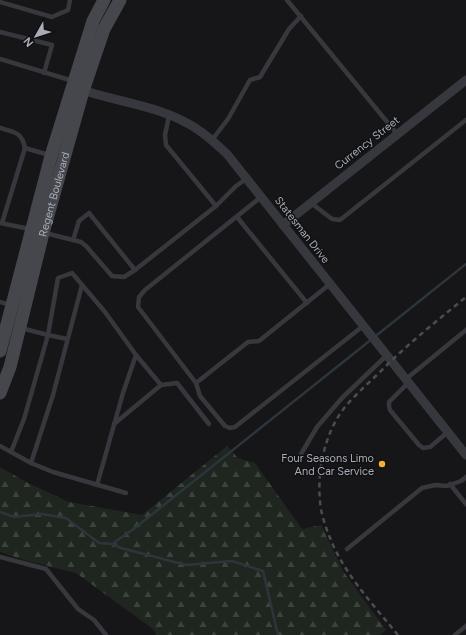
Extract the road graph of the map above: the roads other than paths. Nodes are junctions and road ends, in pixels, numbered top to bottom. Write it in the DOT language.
graph roads {
  1 [pos="70,0"];
  2 [pos="104,0"];
  3 [pos="120,0"];
  4 [pos="288,0"];
  5 [pos="0,2"];
  6 [pos="301,16"];
  7 [pos="0,32"];
  8 [pos="0,59"];
  9 [pos="44,73"];
  10 [pos="466,80"];
  11 [pos="76,86"];
  12 [pos="169,116"];
  13 [pos="466,120"];
  14 [pos="0,128"];
  15 [pos="397,134"];
  16 [pos="212,140"];
  17 [pos="25,148"];
  18 [pos="51,156"];
  19 [pos="246,179"];
  20 [pos="261,197"];
  21 [pos="311,203"];
  22 [pos="216,206"];
  23 [pos="237,217"];
  24 [pos="1,223"];
  25 [pos="283,225"];
  26 [pos="37,231"];
  27 [pos="73,240"];
  28 [pos="135,270"];
  29 [pos="330,284"];
  30 [pos="82,285"];
  31 [pos="307,303"];
  32 [pos="6,304"];
  33 [pos="363,326"];
  34 [pos="20,328"];
  35 [pos="466,330"];
  36 [pos="48,335"];
  37 [pos="67,339"];
  38 [pos="0,351"];
  39 [pos="385,353"];
  40 [pos="136,355"];
  41 [pos="407,381"];
  42 [pos="196,382"];
  43 [pos="161,385"];
  44 [pos="0,393"];
  45 [pos="114,424"];
  46 [pos="209,424"];
  47 [pos="448,432"];
  48 [pos="0,446"];
  49 [pos="11,452"];
  50 [pos="301,454"];
  51 [pos="466,455"];
  52 [pos="31,463"];
  53 [pos="466,477"];
  54 [pos="450,484"];
  55 [pos="96,485"];
  56 [pos="126,493"];
  57 [pos="466,504"];
  58 [pos="347,549"];
  59 [pos="0,557"];
  60 [pos="466,626"];
  61 [pos="106,635"];
  62 [pos="454,635"];
  1 -- 5 [label="lane"];
  2 -- 11 [label="street, Regent Boulevard"];
  3 -- 11 [label="street, Regent Boulevard"];
  4 -- 6 [label="lane"];
  6 -- 15 [label="lane"];
  6 -- 16 [label="lane"];
  7 -- 9 [label="lane"];
  8 -- 9 [label="lane"];
  9 -- 11 [label="lane"];
  10 -- 15 [label="street, Currency Street"];
  11 -- 12 [label="street, Statesman Drive"];
  11 -- 18 [label="street, Regent Boulevard"];
  11 -- 26 [label="street, Regent Boulevard"];
  12 -- 16 [label="street, Statesman Drive"];
  12 -- 22 [label="lane"];
  13 -- 21 [label="lane"];
  14 -- 17 [label="lane"];
  15 -- 21 [label="street, Currency Street"];
  16 -- 19 [label="street, Statesman Drive"];
  17 -- 18 [label="lane"];
  17 -- 24 [label="lane"];
  18 -- 26 [label="street, Regent Boulevard"];
  19 -- 20 [label="street, Statesman Drive"];
  19 -- 22 [label="lane"];
  20 -- 23 [label="lane"];
  20 -- 25 [label="street, Statesman Drive"];
  21 -- 25 [label="street, Currency Street"];
  22 -- 28 [label="lane"];
  23 -- 31 [label="lane"];
  23 -- 42 [label="lane"];
  24 -- 26 [label="lane"];
  25 -- 29 [label="street, Statesman Drive"];
  26 -- 27 [label="lane"];
  26 -- 32 [label="street, Regent Boulevard"];
  26 -- 34 [label="street, Regent Boulevard"];
  27 -- 28 [label="lane"];
  27 -- 28 [label="lane"];
  29 -- 31 [label="lane"];
  29 -- 33 [label="street, Statesman Drive"];
  30 -- 36 [label="lane"];
  30 -- 37 [label="lane"];
  30 -- 40 [label="lane"];
  31 -- 42 [label="lane"];
  32 -- 38 [label="street, Regent Boulevard"];
  33 -- 39 [label="street, Statesman Drive"];
  33 -- 42 [label="lane"];
  34 -- 36 [label="lane"];
  34 -- 44 [label="street, Regent Boulevard"];
  35 -- 41 [label="lane"];
  36 -- 37 [label="lane"];
  36 -- 49 [label="lane"];
  37 -- 52 [label="lane"];
  39 -- 41 [label="street, Statesman Drive"];
  39 -- 50 [label="lane"];
  40 -- 43 [label="lane"];
  40 -- 45 [label="lane"];
  41 -- 47 [label="street, Statesman Drive"];
  41 -- 47 [label="lane"];
  43 -- 45 [label="lane"];
  43 -- 46 [label="lane"];
  45 -- 55 [label="lane"];
  47 -- 51 [label="street, Statesman Drive"];
  48 -- 49 [label="lane"];
  49 -- 52 [label="lane"];
  52 -- 55 [label="lane"];
  53 -- 54 [label="lane"];
  54 -- 57 [label="lane"];
  54 -- 58 [label="lane"];
  55 -- 56 [label="lane"];
  59 -- 61 [label="lane"];
  60 -- 62 [label="lane"];
}
